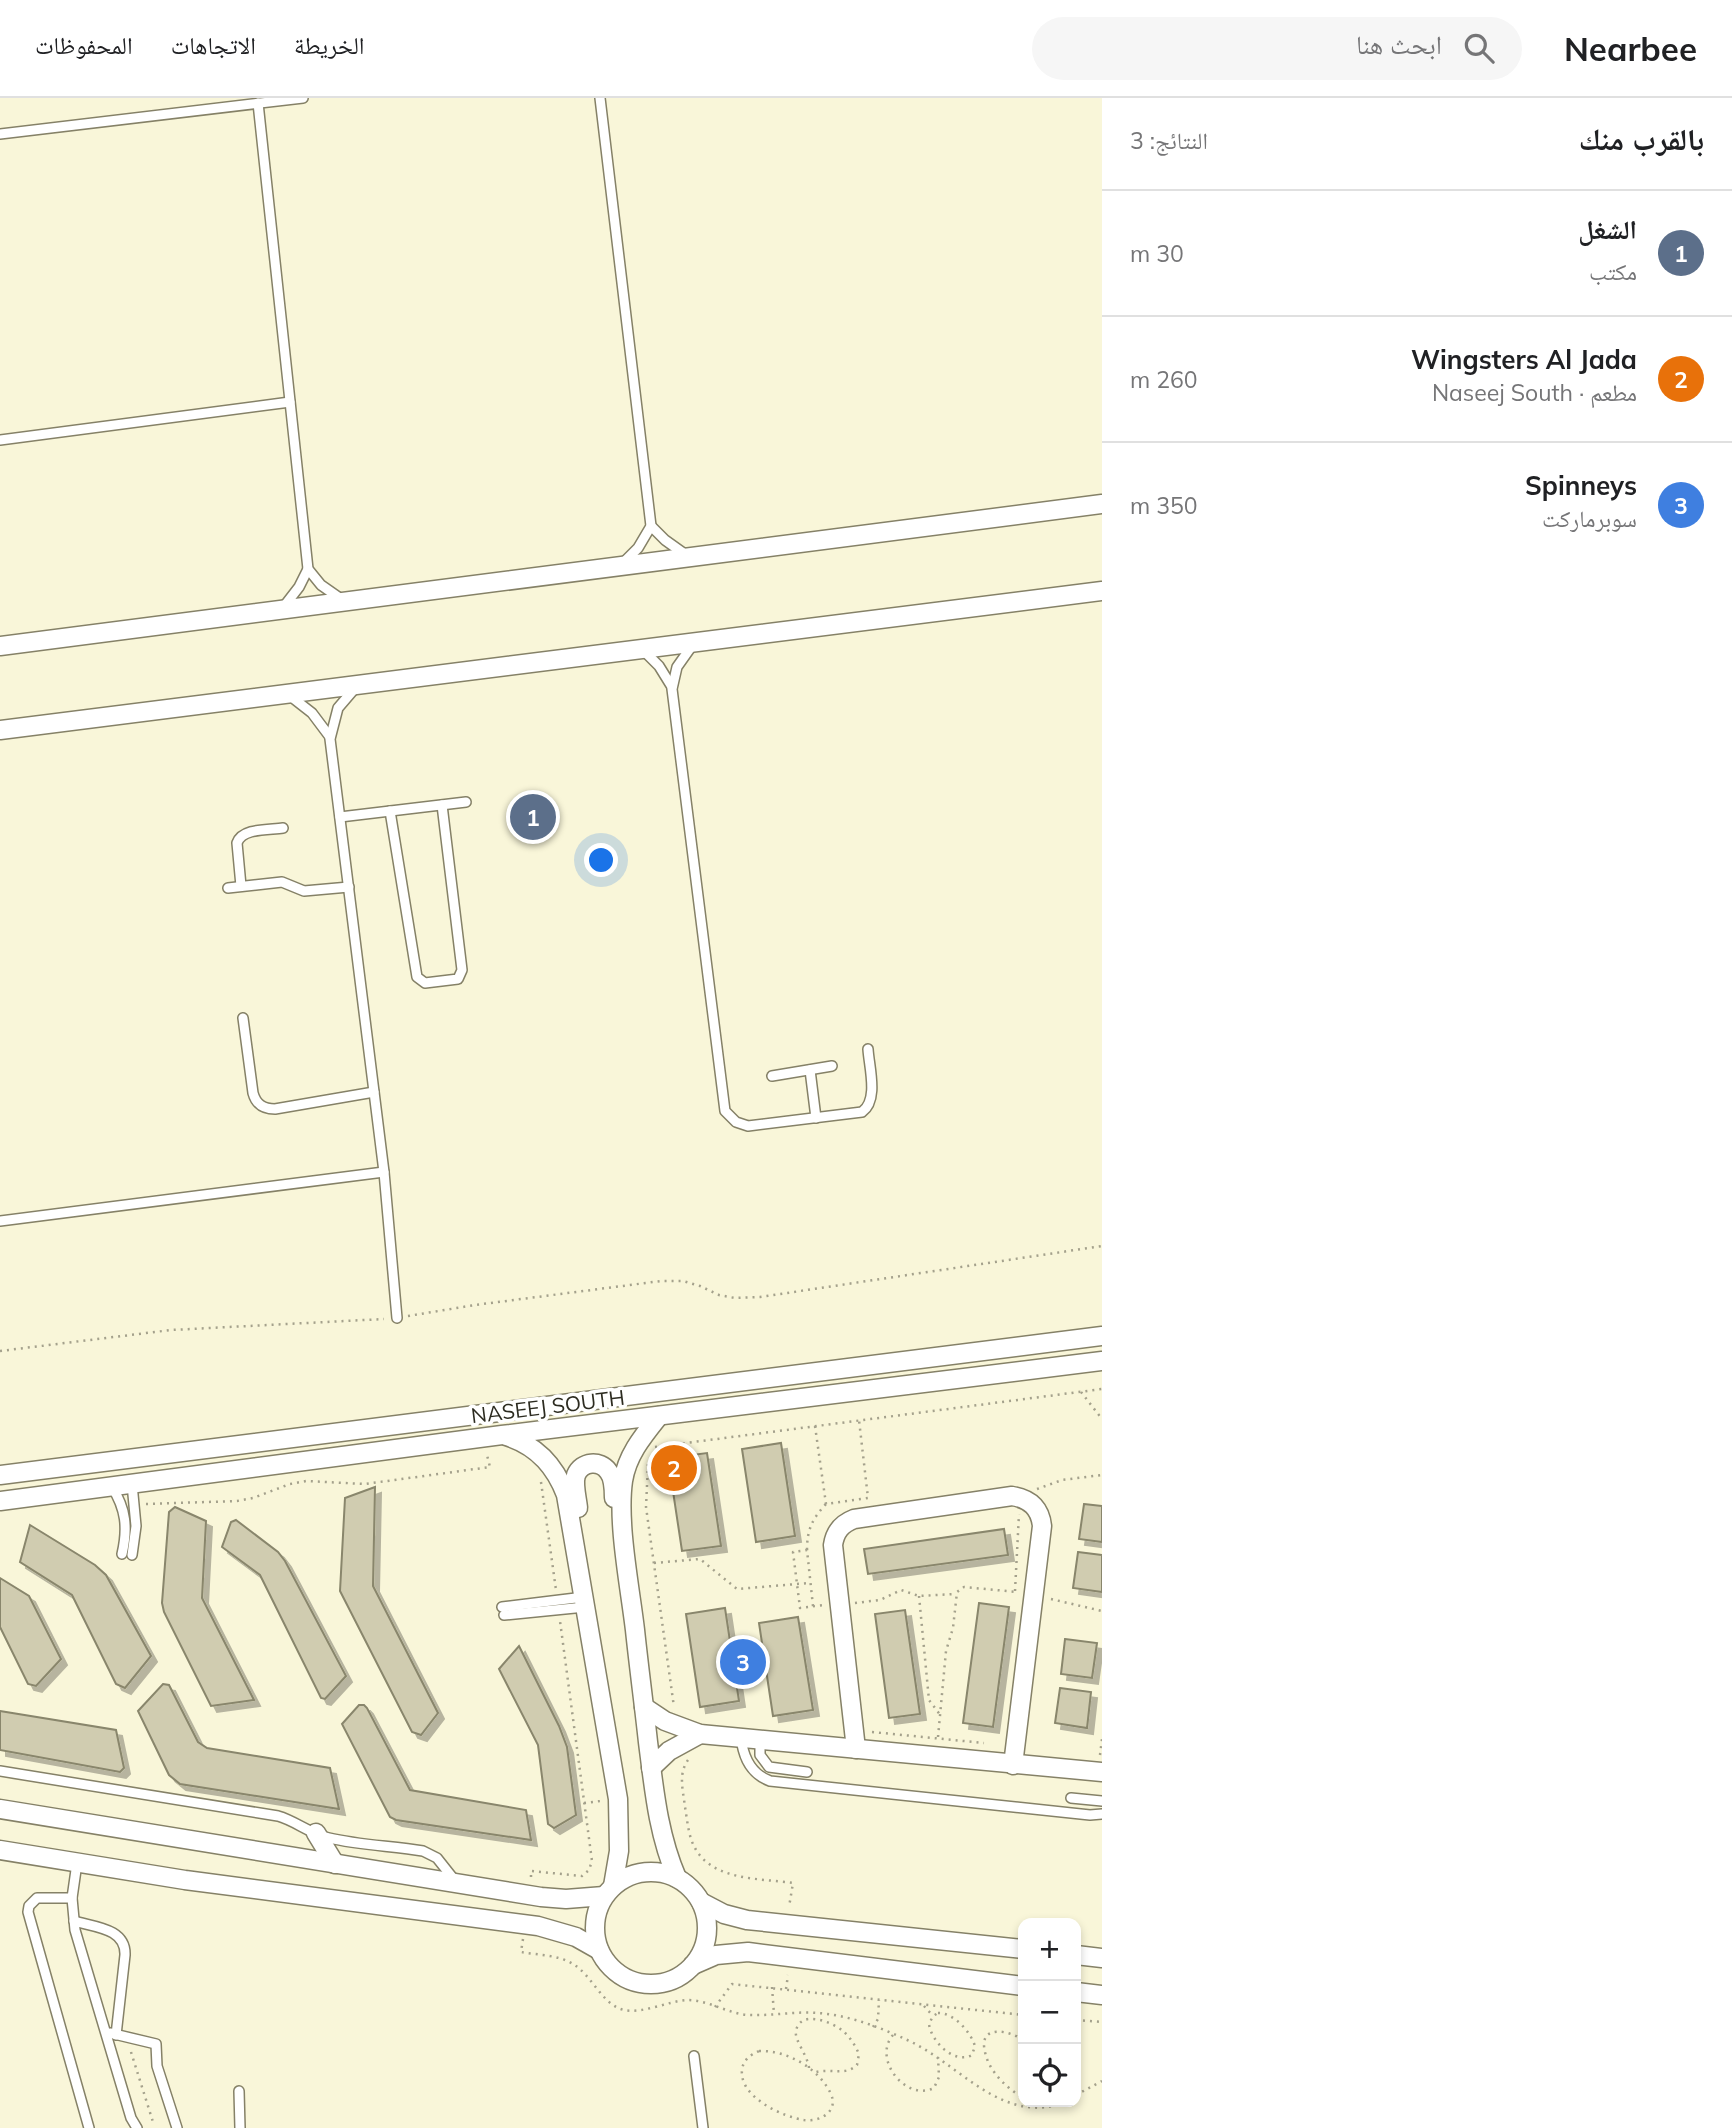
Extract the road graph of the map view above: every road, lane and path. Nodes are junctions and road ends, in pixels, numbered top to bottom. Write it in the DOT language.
graph roads {
  1 [pos="303,98"];
  2 [pos="600,98"];
  3 [pos="258,103"];
  4 [pos="0,134"];
  5 [pos="290,402"];
  6 [pos="0,440"];
  7 [pos="1102,504"];
  8 [pos="651,526"];
  9 [pos="691,557"];
  10 [pos="619,566"];
  11 [pos="308,569"];
  12 [pos="1102,591"];
  13 [pos="346,601"];
  14 [pos="281,610"];
  15 [pos="697,640"];
  16 [pos="0,646"];
  17 [pos="640,648"];
  18 [pos="359,684"];
  19 [pos="672,689"];
  20 [pos="287,694"];
  21 [pos="0,730"];
  22 [pos="330,738"];
  23 [pos="466,802"];
  24 [pos="442,805"];
  25 [pos="390,811"];
  26 [pos="341,817"];
  27 [pos="283,828"];
  28 [pos="241,886"];
  29 [pos="349,887"];
  30 [pos="228,888"];
  31 [pos="243,1018"];
  32 [pos="867,1049"];
  33 [pos="832,1066"];
  34 [pos="810,1070"];
  35 [pos="772,1076"];
  36 [pos="374,1092"];
  37 [pos="816,1118"];
  38 [pos="384,1172"];
  39 [pos="0,1221"];
  40 [pos="1102,1246"];
  41 [pos="397,1318"];
  42 [pos="1102,1336"];
  43 [pos="0,1351"];
  44 [pos="1102,1361"];
  45 [pos="1102,1389"];
  46 [pos="1081,1392"];
  47 [pos="659,1416"];
  48 [pos="1102,1419"];
  49 [pos="859,1420"];
  50 [pos="815,1426"];
  51 [pos="502,1435"];
  52 [pos="652,1447"];
  53 [pos="486,1449"];
  54 [pos="650,1455"];
  55 [pos="540,1474"];
  56 [pos="0,1475"];
  57 [pos="132,1484"];
  58 [pos="112,1487"];
  59 [pos="0,1501"];
  60 [pos="136,1504"];
  61 [pos="826,1504"];
  62 [pos="624,1528"];
  63 [pos="807,1550"];
  64 [pos="576,1553"];
  65 [pos="654,1563"];
  66 [pos="809,1583"];
  67 [pos="797,1584"];
  68 [pos="956,1594"];
  69 [pos="919,1596"];
  70 [pos="1035,1596"];
  71 [pos="584,1602"];
  72 [pos="558,1605"];
  73 [pos="840,1605"];
  74 [pos="813,1606"];
  75 [pos="503,1611"];
  76 [pos="1102,1611"];
  77 [pos="644,1707"];
  78 [pos="676,1714"];
  79 [pos="941,1716"];
  80 [pos="701,1734"];
  81 [pos="741,1737"];
  82 [pos="938,1737"];
  83 [pos="1102,1739"];
  84 [pos="760,1740"];
  85 [pos="856,1749"];
  86 [pos="693,1754"];
  87 [pos="1101,1764"];
  88 [pos="1013,1765"];
  89 [pos="651,1768"];
  90 [pos="0,1771"];
  91 [pos="807,1772"];
  92 [pos="1071,1798"];
  93 [pos="1102,1801"];
  94 [pos="0,1809"];
  95 [pos="1102,1814"];
  96 [pos="316,1833"];
  97 [pos="0,1850"];
  98 [pos="77,1863"];
  99 [pos="334,1864"];
  100 [pos="677,1878"];
  101 [pos="457,1884"];
  102 [pos="609,1891"];
  103 [pos="528,1895"];
  104 [pos="72,1898"];
  105 [pos="701,1902"];
  106 [pos="74,1921"];
  107 [pos="525,1925"];
  108 [pos="787,1925"];
  109 [pos="1018,1948"];
  110 [pos="599,1950"];
  111 [pos="1081,1956"];
  112 [pos="1102,1958"];
  113 [pos="693,1965"];
  114 [pos="1018,1985"];
  115 [pos="772,1987"];
  116 [pos="1081,1993"];
  117 [pos="1102,1995"];
  118 [pos="879,2000"];
  119 [pos="925,2006"];
  120 [pos="715,2007"];
  121 [pos="817,2012"];
  122 [pos="774,2014"];
  123 [pos="1018,2015"];
  124 [pos="933,2016"];
  125 [pos="816,2019"];
  126 [pos="1081,2020"];
  127 [pos="1102,2022"];
  128 [pos="873,2027"];
  129 [pos="105,2032"];
  130 [pos="894,2034"];
  131 [pos="116,2035"];
  132 [pos="1018,2037"];
  133 [pos="131,2038"];
  134 [pos="975,2046"];
  135 [pos="984,2046"];
  136 [pos="694,2056"];
  137 [pos="938,2057"];
  138 [pos="809,2068"];
  139 [pos="814,2073"];
  140 [pos="1102,2081"];
  141 [pos="239,2091"];
  142 [pos="1081,2092"];
  143 [pos="1018,2094"];
  144 [pos="1046,2107"];
  145 [pos="1043,2108"];
  146 [pos="153,2122"];
  147 [pos="89,2128"];
  148 [pos="137,2128"];
  149 [pos="177,2128"];
  150 [pos="240,2128"];
  151 [pos="703,2128"];
  1 -- 3 [label="lane"];
  2 -- 8 [label="lane"];
  3 -- 4 [label="lane"];
  3 -- 5 [label="lane"];
  5 -- 6 [label="lane"];
  5 -- 11 [label="lane"];
  7 -- 9 [label="street"];
  8 -- 9 [label="lane"];
  8 -- 10 [label="lane"];
  9 -- 10 [label="street"];
  10 -- 13 [label="street"];
  11 -- 13 [label="lane"];
  11 -- 14 [label="lane"];
  12 -- 15 [label="street"];
  13 -- 14 [label="street"];
  14 -- 16 [label="street"];
  15 -- 17 [label="street"];
  15 -- 19 [label="lane"];
  17 -- 18 [label="street"];
  17 -- 19 [label="lane"];
  18 -- 20 [label="street"];
  18 -- 22 [label="lane"];
  19 -- 37 [label="lane"];
  20 -- 21 [label="street"];
  20 -- 22 [label="lane"];
  22 -- 26 [label="lane"];
  23 -- 24 [label="lane"];
  24 -- 25 [label="lane"];
  24 -- 25 [label="lane"];
  25 -- 26 [label="lane"];
  26 -- 29 [label="lane"];
  27 -- 28 [label="lane"];
  28 -- 29 [label="lane"];
  28 -- 30 [label="lane"];
  29 -- 36 [label="lane"];
  31 -- 36 [label="lane"];
  32 -- 37 [label="lane"];
  33 -- 34 [label="lane"];
  34 -- 35 [label="lane"];
  34 -- 37 [label="lane"];
  36 -- 38 [label="lane"];
  38 -- 39 [label="lane"];
  38 -- 41 [label="lane"];
  40 -- 41 [label="path"];
  41 -- 43 [label="path"];
  42 -- 56 [label="street"];
  44 -- 47 [label="street, NASEEJ SOUTH"];
  45 -- 46 [label="path"];
  46 -- 48 [label="path"];
  46 -- 49 [label="path"];
  47 -- 51 [label="street, NASEEJ SOUTH"];
  47 -- 62 [label="street"];
  49 -- 50 [label="path"];
  49 -- 61 [label="path"];
  50 -- 52 [label="path"];
  50 -- 61 [label="path"];
  51 -- 57 [label="street, NASEEJ SOUTH"];
  51 -- 64 [label="street"];
  53 -- 60 [label="path"];
  54 -- 65 [label="path"];
  55 -- 72 [label="path"];
  57 -- 58 [label="street, NASEEJ SOUTH"];
  57 -- 60 [label="lane"];
  58 -- 59 [label="street, NASEEJ SOUTH"];
  58 -- 60 [label="lane"];
  61 -- 63 [label="path"];
  62 -- 64 [label="street"];
  62 -- 77 [label="street"];
  63 -- 66 [label="path"];
  63 -- 67 [label="path"];
  64 -- 71 [label="street"];
  65 -- 67 [label="path"];
  65 -- 78 [label="path"];
  66 -- 67 [label="path"];
  66 -- 74 [label="path"];
  67 -- 74 [label="path"];
  68 -- 69 [label="path"];
  68 -- 70 [label="path"];
  68 -- 79 [label="path"];
  69 -- 73 [label="path"];
  69 -- 79 [label="path"];
  70 -- 73 [label="street"];
  70 -- 76 [label="path"];
  70 -- 88 [label="street"];
  71 -- 72 [label="lane"];
  71 -- 102 [label="street"];
  72 -- 75 [label="lane"];
  72 -- 103 [label="path"];
  73 -- 74 [label="path"];
  73 -- 85 [label="street"];
  77 -- 80 [label="street"];
  77 -- 89 [label="street"];
  79 -- 82 [label="path"];
  80 -- 81 [label="street"];
  80 -- 89 [label="street"];
  81 -- 84 [label="street"];
  81 -- 95 [label="lane"];
  83 -- 87 [label="path"];
  84 -- 85 [label="street"];
  84 -- 91 [label="lane"];
  85 -- 88 [label="street"];
  86 -- 108 [label="path"];
  87 -- 88 [label="street"];
  89 -- 100 [label="street"];
  90 -- 96 [label="lane"];
  92 -- 93 [label="lane"];
  94 -- 99 [label="street"];
  96 -- 99 [label="street"];
  96 -- 101 [label="lane"];
  97 -- 98 [label="street"];
  98 -- 104 [label="lane"];
  98 -- 107 [label="street"];
  99 -- 101 [label="street"];
  100 -- 102 [label="street"];
  100 -- 105 [label="street"];
  101 -- 103 [label="street"];
  102 -- 103 [label="street"];
  102 -- 110 [label="street"];
  104 -- 106 [label="lane"];
  104 -- 147 [label="lane"];
  105 -- 108 [label="street"];
  105 -- 113 [label="street"];
  106 -- 129 [label="lane"];
  106 -- 131 [label="lane"];
  107 -- 110 [label="street"];
  107 -- 120 [label="path"];
  108 -- 109 [label="street"];
  110 -- 113 [label="street"];
  111 -- 112 [label="street"];
  113 -- 114 [label="street"];
  115 -- 118 [label="path"];
  115 -- 120 [label="path"];
  115 -- 122 [label="path"];
  116 -- 117 [label="street"];
  118 -- 119 [label="path"];
  118 -- 128 [label="path"];
  119 -- 123 [label="path"];
  119 -- 124 [label="path"];
  120 -- 122 [label="path"];
  121 -- 122 [label="path"];
  121 -- 125 [label="path"];
  121 -- 128 [label="path"];
  124 -- 134 [label="path"];
  124 -- 134 [label="path"];
  125 -- 138 [label="path"];
  125 -- 139 [label="path"];
  126 -- 127 [label="path"];
  128 -- 130 [label="path"];
  129 -- 131 [label="lane"];
  129 -- 148 [label="lane"];
  130 -- 137 [label="path"];
  130 -- 137 [label="path"];
  131 -- 133 [label="lane"];
  132 -- 135 [label="path"];
  133 -- 146 [label="path"];
  133 -- 149 [label="lane"];
  134 -- 135 [label="path"];
  135 -- 143 [label="path"];
  136 -- 151 [label="lane"];
  137 -- 145 [label="path"];
  138 -- 139 [label="path"];
  138 -- 139 [label="path"];
  140 -- 142 [label="path"];
  141 -- 150 [label="lane"];
  144 -- 145 [label="path"];
}
